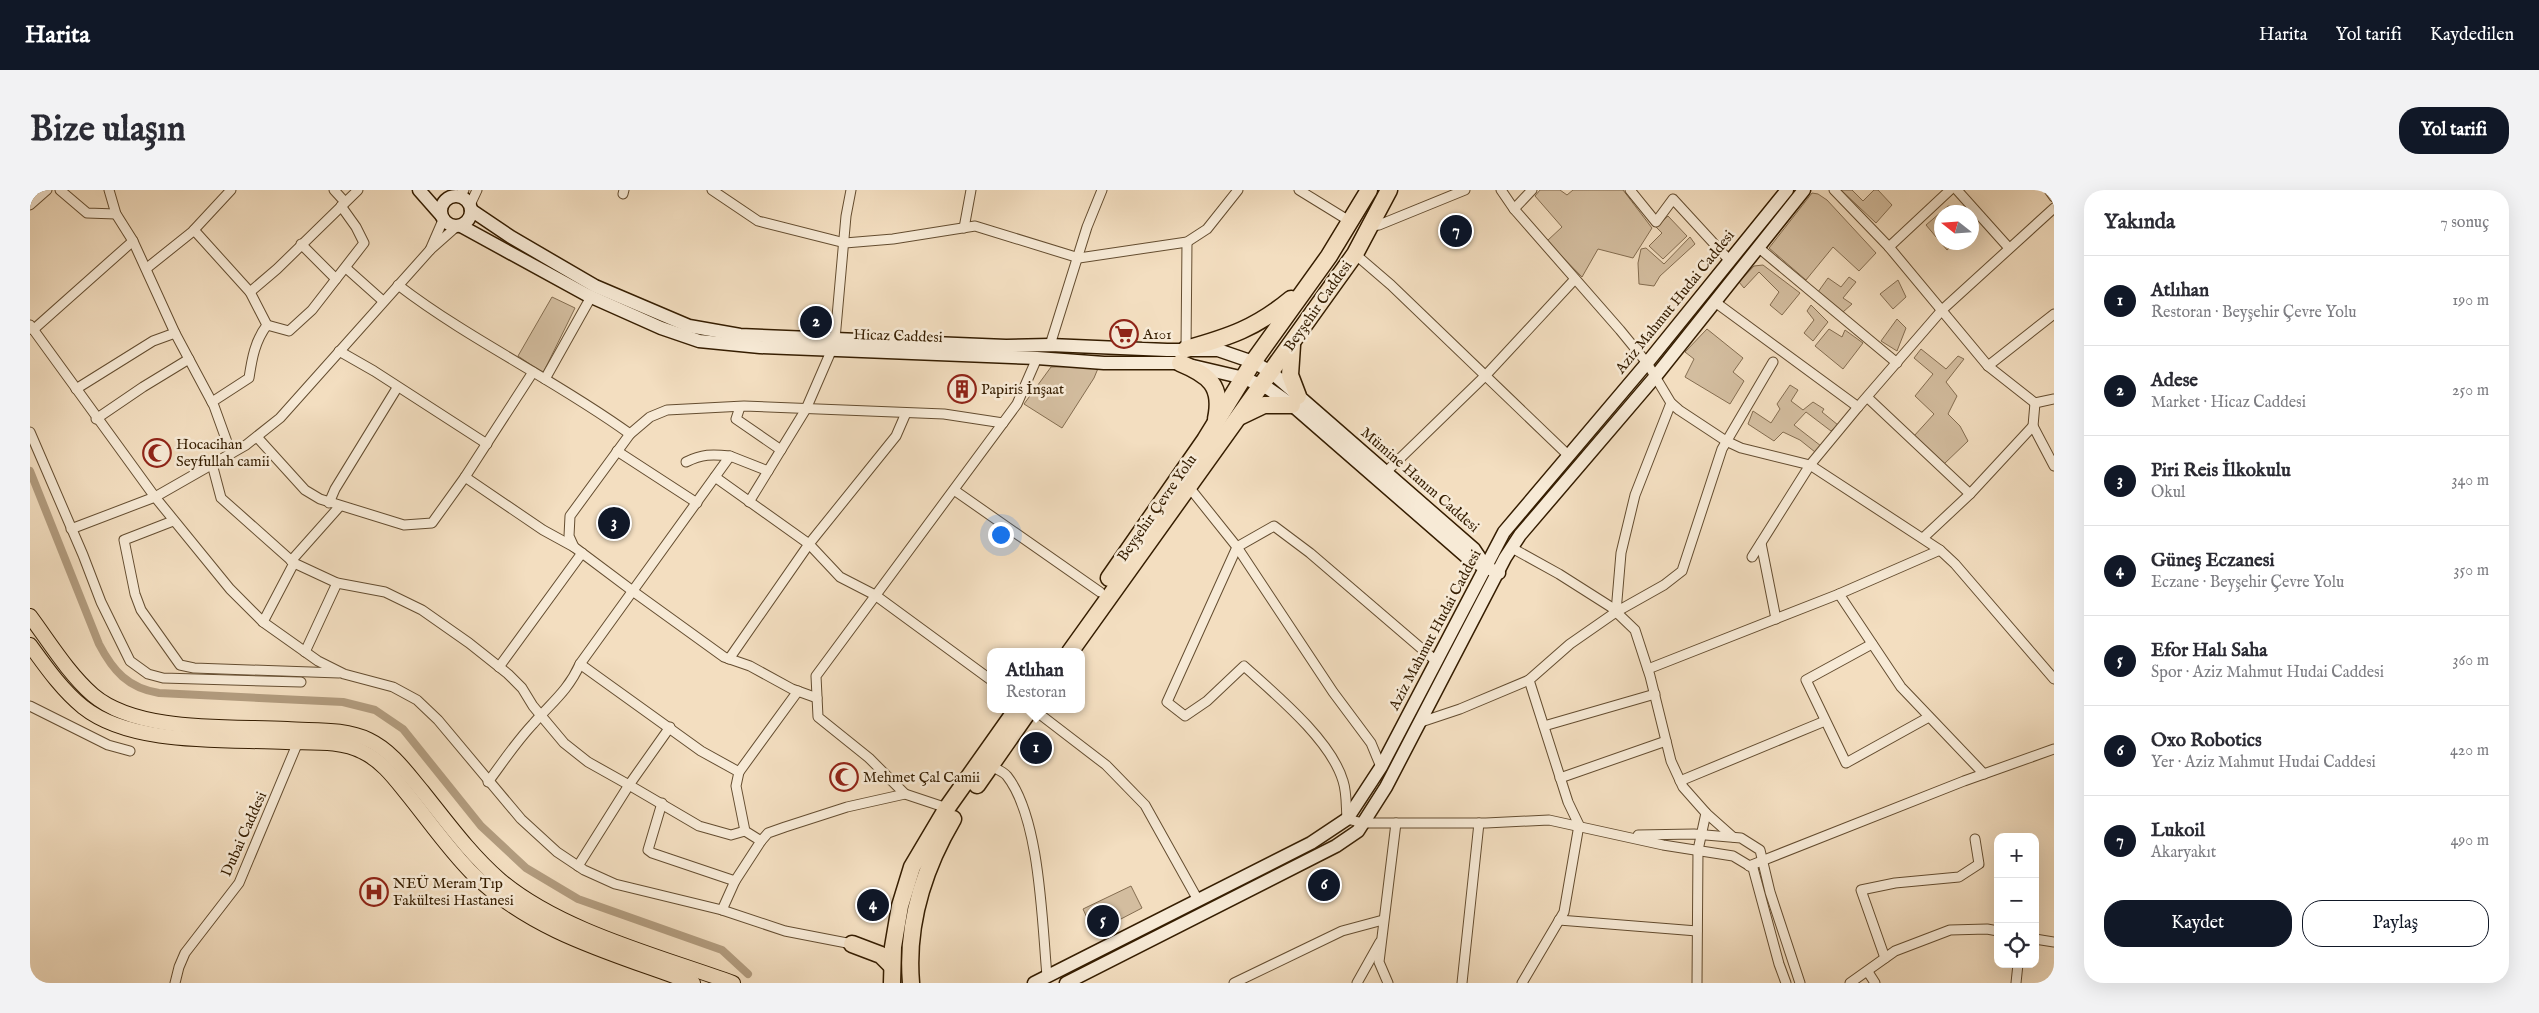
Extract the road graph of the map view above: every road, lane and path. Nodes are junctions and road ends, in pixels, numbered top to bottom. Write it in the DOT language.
graph roads {
  1 [pos="47,190"];
  2 [pos="60,190"];
  3 [pos="109,190"];
  4 [pos="231,190"];
  5 [pos="334,190"];
  6 [pos="358,190"];
  7 [pos="419,190"];
  8 [pos="477,190"];
  9 [pos="712,190"];
  10 [pos="851,190"];
  11 [pos="972,190"];
  12 [pos="1102,190"];
  13 [pos="1238,190"];
  14 [pos="1299,190"];
  15 [pos="1369,190"];
  16 [pos="1389,190"];
  17 [pos="1465,190"];
  18 [pos="1501,190"];
  19 [pos="1532,190"];
  20 [pos="1630,190"];
  21 [pos="1787,190"];
  22 [pos="1804,190"];
  23 [pos="1834,190"];
  24 [pos="1950,190"];
  25 [pos="1957,190"];
  26 [pos="2049,190"];
  27 [pos="455,193"];
  28 [pos="1674,194"];
  29 [pos="2054,197"];
  30 [pos="343,204"];
  31 [pos="30,205"];
  32 [pos="471,208"];
  33 [pos="2054,208"];
  34 [pos="1514,209"];
  35 [pos="116,214"];
  36 [pos="442,217"];
  37 [pos="1351,222"];
  38 [pos="458,226"];
  39 [pos="1371,226"];
  40 [pos="964,228"];
  41 [pos="194,230"];
  42 [pos="133,241"];
  43 [pos="1187,242"];
  44 [pos="845,243"];
  45 [pos="301,244"];
  46 [pos="1889,247"];
  47 [pos="1759,248"];
  48 [pos="2009,248"];
  49 [pos="430,250"];
  50 [pos="1355,254"];
  51 [pos="1079,258"];
  52 [pos="1730,261"];
  53 [pos="147,268"];
  54 [pos="346,268"];
  55 [pos="336,279"];
  56 [pos="1575,279"];
  57 [pos="398,284"];
  58 [pos="1308,284"];
  59 [pos="250,292"];
  60 [pos="591,297"];
  61 [pos="383,301"];
  62 [pos="1715,302"];
  63 [pos="1942,310"];
  64 [pos="2054,314"];
  65 [pos="268,325"];
  66 [pos="32,328"];
  67 [pos="175,333"];
  68 [pos="834,344"];
  69 [pos="1292,344"];
  70 [pos="1050,345"];
  71 [pos="339,351"];
  72 [pos="1222,351"];
  73 [pos="1183,356"];
  74 [pos="1036,358"];
  75 [pos="189,359"];
  76 [pos="1253,362"];
  77 [pos="1773,362"];
  78 [pos="1647,363"];
  79 [pos="1897,363"];
  80 [pos="1988,366"];
  81 [pos="1215,370"];
  82 [pos="533,372"];
  83 [pos="1486,375"];
  84 [pos="1655,377"];
  85 [pos="1244,378"];
  86 [pos="1266,378"];
  87 [pos="545,379"];
  88 [pos="396,388"];
  89 [pos="76,389"];
  90 [pos="1868,398"];
  91 [pos="2054,399"];
  92 [pos="1295,400"];
  93 [pos="212,402"];
  94 [pos="1672,403"];
  95 [pos="2035,404"];
  96 [pos="740,407"];
  97 [pos="1858,407"];
  98 [pos="806,409"];
  99 [pos="906,413"];
  100 [pos="1239,417"];
  101 [pos="96,419"];
  102 [pos="1004,423"];
  103 [pos="1214,424"];
  104 [pos="2033,426"];
  105 [pos="30,432"];
  106 [pos="630,434"];
  107 [pos="257,437"];
  108 [pos="1726,441"];
  109 [pos="487,444"];
  110 [pos="781,450"];
  111 [pos="617,451"];
  112 [pos="231,453"];
  113 [pos="730,456"];
  114 [pos="1569,456"];
  115 [pos="686,462"];
  116 [pos="212,464"];
  117 [pos="1810,465"];
  118 [pos="2054,466"];
  119 [pos="768,471"];
  120 [pos="1387,471"];
  121 [pos="465,477"];
  122 [pos="715,477"];
  123 [pos="1189,487"];
  124 [pos="954,490"];
  125 [pos="1970,494"];
  126 [pos="155,497"];
  127 [pos="749,502"];
  128 [pos="329,503"];
  129 [pos="697,503"];
  130 [pos="339,507"];
  131 [pos="173,520"];
  132 [pos="71,529"];
  133 [pos="1923,538"];
  134 [pos="1761,543"];
  135 [pos="809,544"];
  136 [pos="574,547"];
  137 [pos="1237,547"];
  138 [pos="1512,548"];
  139 [pos="1940,550"];
  140 [pos="582,553"];
  141 [pos="1752,557"];
  142 [pos="293,562"];
  143 [pos="1486,567"];
  144 [pos="1499,572"];
  145 [pos="338,583"];
  146 [pos="634,592"];
  147 [pos="1100,592"];
  148 [pos="1839,594"];
  149 [pos="875,595"];
  150 [pos="1616,612"];
  151 [pos="30,616"];
  152 [pos="1776,619"];
  153 [pos="263,622"];
  154 [pos="1872,644"];
  155 [pos="30,645"];
  156 [pos="1061,648"];
  157 [pos="1073,648"];
  158 [pos="306,652"];
  159 [pos="729,659"];
  160 [pos="1436,661"];
  161 [pos="580,664"];
  162 [pos="499,667"];
  163 [pos="1648,669"];
  164 [pos="344,674"];
  165 [pos="987,677"];
  166 [pos="2054,679"];
  167 [pos="1529,680"];
  168 [pos="301,682"];
  169 [pos="798,691"];
  170 [pos="1654,694"];
  171 [pos="817,698"];
  172 [pos="30,706"];
  173 [pos="1014,713"];
  174 [pos="1029,713"];
  175 [pos="1037,713"];
  176 [pos="542,715"];
  177 [pos="1929,717"];
  178 [pos="1825,720"];
  179 [pos="1421,722"];
  180 [pos="1544,726"];
  181 [pos="670,727"];
  182 [pos="1666,741"];
  183 [pos="298,742"];
  184 [pos="2054,749"];
  185 [pos="130,751"];
  186 [pos="991,766"];
  187 [pos="1381,767"];
  188 [pos="739,772"];
  189 [pos="1984,774"];
  190 [pos="1560,778"];
  191 [pos="1680,781"];
  192 [pos="488,782"];
  193 [pos="629,785"];
  194 [pos="905,794"];
  195 [pos="662,803"];
  196 [pos="947,808"];
  197 [pos="1706,813"];
  198 [pos="1347,820"];
  199 [pos="1363,823"];
  200 [pos="1396,823"];
  201 [pos="1479,823"];
  202 [pos="1579,825"];
  203 [pos="745,831"];
  204 [pos="1622,835"];
  205 [pos="1701,835"];
  206 [pos="1733,837"];
  207 [pos="1975,839"];
  208 [pos="761,841"];
  209 [pos="1698,850"];
  210 [pos="1762,860"];
  211 [pos="578,866"];
  212 [pos="1749,866"];
  213 [pos="735,882"];
  214 [pos="1198,900"];
  215 [pos="722,910"];
  216 [pos="1383,920"];
  217 [pos="1559,920"];
  218 [pos="1697,931"];
  219 [pos="1994,931"];
  220 [pos="895,934"];
  221 [pos="1381,939"];
  222 [pos="2039,940"];
  223 [pos="2054,942"];
  224 [pos="852,944"];
  225 [pos="1885,958"];
  226 [pos="892,966"];
  227 [pos="2018,968"];
  228 [pos="1868,972"];
  229 [pos="1047,976"];
  230 [pos="679,980"];
  231 [pos="720,981"];
  232 [pos="175,983"];
  233 [pos="693,983"];
  234 [pos="892,983"];
  235 [pos="910,983"];
  236 [pos="1034,983"];
  237 [pos="1066,983"];
  238 [pos="1234,983"];
  239 [pos="1357,983"];
  240 [pos="1388,983"];
  241 [pos="1462,983"];
  242 [pos="1522,983"];
  243 [pos="1697,983"];
  244 [pos="1786,983"];
  245 [pos="1800,983"];
  246 [pos="1850,983"];
  247 [pos="1875,983"];
  248 [pos="2016,983"];
  1 -- 31 [label="street"];
  2 -- 35 [label="street"];
  3 -- 35 [label="street"];
  4 -- 41 [label="street"];
  5 -- 30 [label="street"];
  6 -- 30 [label="street"];
  7 -- 36 [label="street"];
  8 -- 32 [label="street"];
  9 -- 44 [label="street"];
  10 -- 44 [label="street"];
  11 -- 40 [label="street"];
  12 -- 51 [label="street"];
  13 -- 43 [label="street"];
  14 -- 37 [label="street"];
  15 -- 37 [label="highway, Beyşehir Caddesi"];
  16 -- 39 [label="highway, Beyşehir Caddesi"];
  17 -- 39 [label="street"];
  18 -- 34 [label="street"];
  19 -- 34 [label="street"];
  20 -- 28 [label="street"];
  21 -- 52 [label="street, Aziz Mahmut Hudai Caddesi"];
  22 -- 47 [label="street, Aziz Mahmut Hudai Caddesi"];
  23 -- 46 [label="street"];
  24 -- 46 [label="street"];
  25 -- 48 [label="street"];
  26 -- 29 [label="street"];
  27 -- 32 [label="street"];
  27 -- 36 [label="street"];
  28 -- 52 [label="street"];
  30 -- 45 [label="street"];
  30 -- 54 [label="street"];
  32 -- 38 [label="street"];
  32 -- 68 [label="street, Hicaz Caddesi"];
  33 -- 48 [label="street"];
  34 -- 56 [label="street"];
  35 -- 42 [label="street"];
  36 -- 38 [label="street"];
  36 -- 49 [label="street"];
  37 -- 58 [label="highway, Beyşehir Caddesi"];
  38 -- 49 [label="street"];
  38 -- 60 [label="street, Hicaz Caddesi"];
  39 -- 50 [label="highway, Beyşehir Caddesi"];
  40 -- 44 [label="street"];
  40 -- 51 [label="street"];
  41 -- 53 [label="street"];
  41 -- 59 [label="street"];
  42 -- 53 [label="street"];
  42 -- 66 [label="street"];
  43 -- 51 [label="street"];
  43 -- 73 [label="street"];
  44 -- 68 [label="street"];
  45 -- 55 [label="street"];
  45 -- 59 [label="street"];
  46 -- 63 [label="street"];
  47 -- 62 [label="street, Aziz Mahmut Hudai Caddesi"];
  47 -- 79 [label="street"];
  48 -- 63 [label="street"];
  49 -- 57 [label="street"];
  50 -- 69 [label="highway, Beyşehir Caddesi"];
  50 -- 83 [label="street"];
  51 -- 70 [label="street"];
  52 -- 78 [label="street, Aziz Mahmut Hudai Caddesi"];
  53 -- 67 [label="street"];
  54 -- 55 [label="street"];
  54 -- 61 [label="street"];
  55 -- 65 [label="street"];
  56 -- 78 [label="street"];
  56 -- 83 [label="street"];
  57 -- 61 [label="street"];
  57 -- 82 [label="street"];
  58 -- 73 [label="highway"];
  58 -- 76 [label="highway, Beyşehir Caddesi"];
  59 -- 65 [label="street"];
  60 -- 68 [label="street, Hicaz Caddesi"];
  60 -- 87 [label="street"];
  61 -- 71 [label="street"];
  62 -- 84 [label="street, Aziz Mahmut Hudai Caddesi"];
  62 -- 97 [label="street"];
  63 -- 79 [label="street"];
  63 -- 80 [label="street"];
  64 -- 80 [label="street"];
  65 -- 93 [label="street"];
  66 -- 89 [label="street"];
  67 -- 75 [label="street"];
  67 -- 89 [label="street"];
  68 -- 70 [label="street, Hicaz Caddesi"];
  68 -- 74 [label="street, Hicaz Caddesi"];
  68 -- 98 [label="street"];
  69 -- 86 [label="highway, Beyşehir Caddesi"];
  69 -- 92 [label="highway"];
  70 -- 73 [label="street, Hicaz Caddesi"];
  71 -- 88 [label="street"];
  71 -- 107 [label="street"];
  72 -- 73 [label="street, Hicaz Caddesi"];
  72 -- 76 [label="street, Hicaz Caddesi"];
  72 -- 81 [label="street"];
  73 -- 74 [label="street, Hicaz Caddesi"];
  73 -- 81 [label="street, Hicaz Caddesi"];
  73 -- 103 [label="highway"];
  74 -- 102 [label="street"];
  75 -- 93 [label="street"];
  75 -- 101 [label="street"];
  76 -- 85 [label="highway, Beyşehir Çevre Yolu"];
  76 -- 86 [label="street, Hicaz Caddesi"];
  77 -- 108 [label="street"];
  78 -- 84 [label="street"];
  78 -- 114 [label="street, Aziz Mahmut Hudai Caddesi"];
  79 -- 90 [label="street"];
  80 -- 95 [label="street"];
  81 -- 85 [label="street, Hicaz Caddesi"];
  82 -- 87 [label="street"];
  82 -- 109 [label="street"];
  83 -- 114 [label="street"];
  83 -- 120 [label="street"];
  84 -- 94 [label="street"];
  84 -- 138 [label="street, Aziz Mahmut Hudai Caddesi"];
  85 -- 86 [label="street, Hicaz Caddesi"];
  85 -- 103 [label="highway, Beyşehir Çevre Yolu"];
  86 -- 92 [label="street, Hicaz Caddesi"];
  86 -- 100 [label="highway, Beyşehir Caddesi"];
  87 -- 106 [label="street"];
  88 -- 109 [label="street"];
  88 -- 128 [label="street"];
  89 -- 101 [label="street"];
  90 -- 97 [label="street"];
  90 -- 125 [label="street"];
  91 -- 95 [label="street"];
  92 -- 100 [label="highway"];
  92 -- 120 [label="street, Mümine Hanım Caddesi"];
  92 -- 143 [label="street, Mümine Hanım Caddesi"];
  93 -- 112 [label="street"];
  94 -- 108 [label="street"];
  94 -- 150 [label="street"];
  95 -- 104 [label="street"];
  96 -- 98 [label="street"];
  96 -- 106 [label="street"];
  96 -- 110 [label="street"];
  97 -- 117 [label="street"];
  98 -- 99 [label="street"];
  98 -- 110 [label="street"];
  99 -- 102 [label="street"];
  99 -- 135 [label="street"];
  100 -- 123 [label="highway, Beyşehir Çevre Yolu"];
  101 -- 126 [label="street"];
  102 -- 124 [label="street"];
  103 -- 147 [label="highway, Beyşehir Çevre Yolu"];
  104 -- 118 [label="street"];
  104 -- 125 [label="street"];
  105 -- 132 [label="street"];
  106 -- 111 [label="street"];
  107 -- 112 [label="street"];
  107 -- 128 [label="street"];
  108 -- 117 [label="street"];
  108 -- 150 [label="street"];
  109 -- 121 [label="street"];
  110 -- 119 [label="street"];
  111 -- 129 [label="street"];
  111 -- 136 [label="street"];
  112 -- 116 [label="street"];
  113 -- 115 [label="street"];
  113 -- 119 [label="street"];
  113 -- 122 [label="street"];
  114 -- 143 [label="street, Aziz Mahmut Hudai Caddesi"];
  116 -- 126 [label="street"];
  116 -- 142 [label="street"];
  117 -- 133 [label="street"];
  117 -- 134 [label="street"];
  119 -- 127 [label="street"];
  120 -- 143 [label="street, Mümine Hanım Caddesi"];
  121 -- 130 [label="street"];
  121 -- 136 [label="street"];
  122 -- 127 [label="street"];
  122 -- 129 [label="street"];
  123 -- 137 [label="street"];
  123 -- 157 [label="highway, Beyşehir Çevre Yolu"];
  124 -- 147 [label="street"];
  124 -- 149 [label="street"];
  125 -- 133 [label="street"];
  126 -- 131 [label="street"];
  126 -- 132 [label="street"];
  127 -- 135 [label="street"];
  128 -- 130 [label="street"];
  129 -- 146 [label="street"];
  130 -- 142 [label="street"];
  131 -- 153 [label="street"];
  131 -- 164 [label="street"];
  132 -- 168 [label="street"];
  133 -- 139 [label="street"];
  134 -- 141 [label="street"];
  134 -- 152 [label="street"];
  135 -- 149 [label="street"];
  135 -- 159 [label="street"];
  136 -- 140 [label="street"];
  137 -- 160 [label="street"];
  137 -- 187 [label="street"];
  137 -- 198 [label="street"];
  138 -- 144 [label="street, Aziz Mahmut Hudai Caddesi"];
  138 -- 150 [label="street"];
  139 -- 148 [label="street"];
  139 -- 166 [label="street"];
  140 -- 146 [label="street"];
  140 -- 162 [label="street"];
  142 -- 145 [label="street"];
  142 -- 153 [label="street"];
  143 -- 144 [label="street"];
  143 -- 160 [label="street, Aziz Mahmut Hudai Caddesi"];
  144 -- 179 [label="street, Aziz Mahmut Hudai Caddesi"];
  145 -- 158 [label="street"];
  145 -- 162 [label="street"];
  146 -- 159 [label="street"];
  146 -- 161 [label="street"];
  147 -- 156 [label="highway, Beyşehir Çevre Yolu"];
  148 -- 152 [label="street"];
  148 -- 154 [label="street"];
  149 -- 165 [label="street"];
  149 -- 171 [label="street"];
  150 -- 163 [label="street"];
  150 -- 167 [label="street"];
  151 -- 231 [label="main road"];
  152 -- 163 [label="street"];
  153 -- 158 [label="street"];
  154 -- 177 [label="street"];
  154 -- 178 [label="street"];
  155 -- 183 [label="main road"];
  158 -- 164 [label="street"];
  159 -- 169 [label="street"];
  160 -- 187 [label="street, Aziz Mahmut Hudai Caddesi"];
  161 -- 176 [label="street"];
  161 -- 181 [label="street"];
  162 -- 176 [label="street"];
  163 -- 170 [label="street"];
  164 -- 192 [label="street"];
  167 -- 179 [label="street"];
  167 -- 180 [label="street"];
  169 -- 171 [label="street"];
  169 -- 188 [label="street"];
  170 -- 180 [label="street"];
  170 -- 182 [label="street"];
  171 -- 194 [label="street"];
  172 -- 185 [label="street"];
  173 -- 196 [label="highway"];
  174 -- 186 [label="highway"];
  175 -- 214 [label="street"];
  176 -- 192 [label="street"];
  176 -- 193 [label="street"];
  177 -- 178 [label="street"];
  177 -- 189 [label="street"];
  178 -- 191 [label="street"];
  179 -- 199 [label="street, Aziz Mahmut Hudai Caddesi"];
  180 -- 190 [label="street"];
  181 -- 188 [label="street"];
  181 -- 193 [label="street"];
  182 -- 190 [label="street"];
  182 -- 191 [label="street"];
  183 -- 230 [label="main road"];
  183 -- 232 [label="street, Dubai Caddesi"];
  184 -- 189 [label="street"];
  186 -- 229 [label="street"];
  186 -- 235 [label="highway"];
  187 -- 198 [label="street, Aziz Mahmut Hudai Caddesi"];
  188 -- 203 [label="street"];
  189 -- 210 [label="street"];
  190 -- 202 [label="street"];
  191 -- 197 [label="street"];
  192 -- 211 [label="street"];
  193 -- 195 [label="street"];
  193 -- 211 [label="street"];
  194 -- 196 [label="street"];
  194 -- 208 [label="street"];
  195 -- 203 [label="street"];
  195 -- 213 [label="street"];
  196 -- 220 [label="highway"];
  197 -- 205 [label="street"];
  197 -- 206 [label="street"];
  198 -- 199 [label="street"];
  198 -- 214 [label="street, Aziz Mahmut Hudai Caddesi"];
  199 -- 200 [label="street"];
  199 -- 237 [label="street, Aziz Mahmut Hudai Caddesi"];
  200 -- 201 [label="street"];
  200 -- 216 [label="street"];
  201 -- 202 [label="street"];
  201 -- 241 [label="street"];
  202 -- 204 [label="street"];
  202 -- 217 [label="street"];
  203 -- 208 [label="street"];
  204 -- 205 [label="street"];
  204 -- 209 [label="street"];
  205 -- 206 [label="street"];
  205 -- 209 [label="street"];
  206 -- 210 [label="street"];
  207 -- 225 [label="street"];
  208 -- 213 [label="street"];
  209 -- 212 [label="street"];
  209 -- 218 [label="street"];
  210 -- 212 [label="street"];
  210 -- 245 [label="street"];
  211 -- 215 [label="street"];
  212 -- 244 [label="street"];
  213 -- 215 [label="street"];
  214 -- 229 [label="street, Aziz Mahmut Hudai Caddesi"];
  215 -- 224 [label="street"];
  216 -- 221 [label="street"];
  216 -- 238 [label="street"];
  217 -- 218 [label="street"];
  217 -- 242 [label="street"];
  218 -- 243 [label="street"];
  219 -- 225 [label="street"];
  220 -- 224 [label="highway"];
  220 -- 226 [label="highway"];
  221 -- 239 [label="street"];
  221 -- 240 [label="street"];
  222 -- 223 [label="street"];
  224 -- 226 [label="highway"];
  225 -- 228 [label="street"];
  226 -- 234 [label="highway"];
  227 -- 248 [label="street"];
  228 -- 246 [label="street"];
  228 -- 247 [label="street"];
  229 -- 236 [label="street, Aziz Mahmut Hudai Caddesi"];
  230 -- 233 [label="main road"];
}
